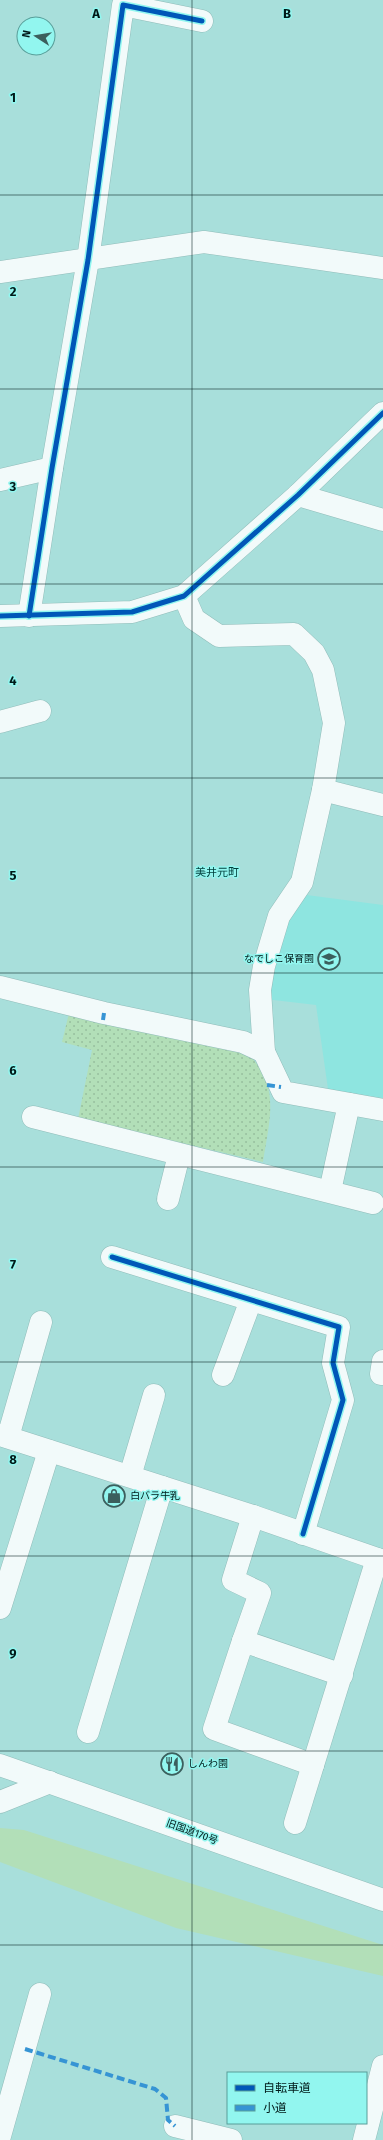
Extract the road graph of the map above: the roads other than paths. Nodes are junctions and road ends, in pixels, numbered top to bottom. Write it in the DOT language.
graph roads {
  1 [pos="202,21"];
  2 [pos="88,260"];
  3 [pos="383,268"];
  4 [pos="0,272"];
  5 [pos="383,413"];
  6 [pos="52,468"];
  7 [pos="0,480"];
  8 [pos="298,495"];
  9 [pos="383,520"];
  10 [pos="184,596"];
  11 [pos="0,616"];
  12 [pos="29,616"];
  13 [pos="40,710"];
  14 [pos="0,722"];
  15 [pos="323,790"];
  16 [pos="383,805"];
  17 [pos="0,987"];
  18 [pos="264,1052"];
  19 [pos="349,1104"];
  20 [pos="383,1110"];
  21 [pos="33,1117"];
  22 [pos="179,1155"];
  23 [pos="330,1191"];
  24 [pos="168,1199"];
  25 [pos="373,1203"];
  26 [pos="112,1257"];
  27 [pos="251,1300"];
  28 [pos="41,1322"];
  29 [pos="383,1361"];
  30 [pos="383,1374"];
  31 [pos="223,1375"];
  32 [pos="154,1395"];
  33 [pos="4,1436"];
  34 [pos="49,1451"];
  35 [pos="130,1476"];
  36 [pos="162,1487"];
  37 [pos="253,1516"];
  38 [pos="304,1534"];
  39 [pos="380,1560"];
  40 [pos="0,1608"];
  41 [pos="243,1641"];
  42 [pos="342,1676"];
  43 [pos="88,1732"];
  44 [pos="0,1765"];
  45 [pos="313,1765"];
  46 [pos="50,1782"];
  47 [pos="0,1802"];
  48 [pos="295,1823"];
  49 [pos="383,1900"];
  50 [pos="40,1994"];
  51 [pos="383,2066"];
  52 [pos="175,2126"];
  53 [pos="0,2136"];
  54 [pos="221,2139"];
  55 [pos="364,2140"];
  1 -- 2 [label="main road"];
  2 -- 3 [label="main road"];
  2 -- 4 [label="main road"];
  2 -- 6 [label="main road"];
  5 -- 8 [label="main road"];
  6 -- 7 [label="main road"];
  6 -- 12 [label="main road"];
  8 -- 9 [label="main road"];
  8 -- 10 [label="main road"];
  10 -- 12 [label="main road"];
  10 -- 15 [label="main road"];
  11 -- 12 [label="main road"];
  13 -- 14 [label="main road"];
  15 -- 16 [label="main road"];
  15 -- 18 [label="main road"];
  17 -- 18 [label="main road"];
  18 -- 19 [label="main road"];
  19 -- 20 [label="main road"];
  19 -- 23 [label="main road"];
  21 -- 22 [label="main road"];
  22 -- 23 [label="main road"];
  22 -- 24 [label="main road"];
  23 -- 25 [label="main road"];
  26 -- 27 [label="main road"];
  27 -- 31 [label="main road"];
  27 -- 38 [label="main road"];
  28 -- 33 [label="main road"];
  29 -- 30 [label="main road"];
  32 -- 35 [label="main road"];
  33 -- 34 [label="main road"];
  34 -- 35 [label="main road"];
  34 -- 40 [label="main road"];
  35 -- 36 [label="main road"];
  36 -- 37 [label="main road"];
  36 -- 43 [label="main road"];
  37 -- 38 [label="main road"];
  37 -- 41 [label="main road"];
  38 -- 39 [label="main road"];
  39 -- 42 [label="main road"];
  41 -- 42 [label="main road"];
  41 -- 45 [label="main road"];
  42 -- 45 [label="main road"];
  44 -- 46 [label="main road, 旧国道170号"];
  45 -- 48 [label="main road"];
  46 -- 47 [label="main road"];
  46 -- 49 [label="main road, 旧国道170号"];
  50 -- 53 [label="main road"];
  51 -- 55 [label="main road"];
  52 -- 54 [label="main road"];
}
